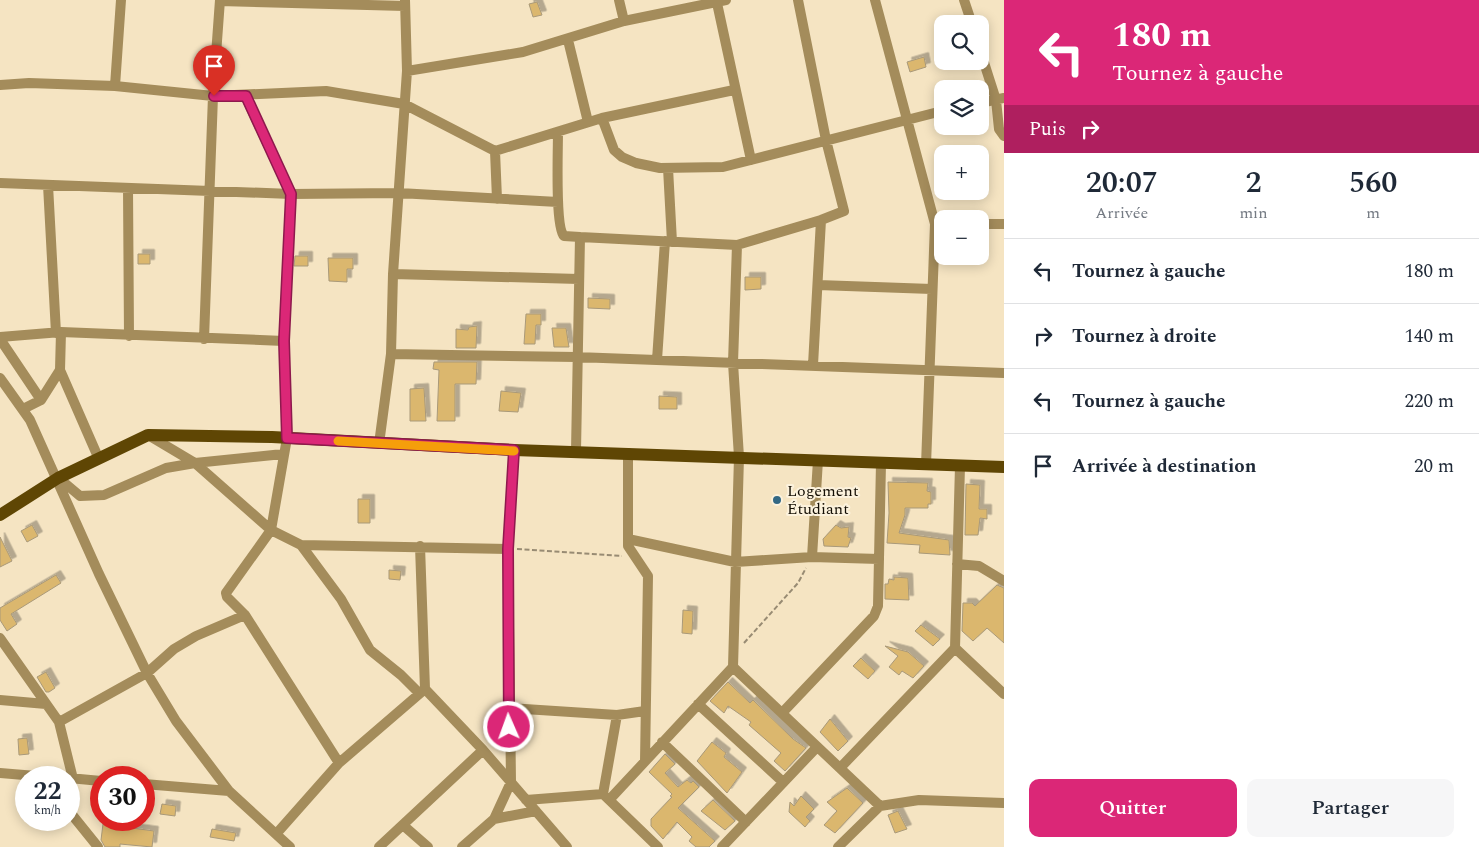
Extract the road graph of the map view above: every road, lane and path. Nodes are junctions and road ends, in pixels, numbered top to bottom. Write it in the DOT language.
graph roads {
  1 [pos="121,0"];
  2 [pos="619,0"];
  3 [pos="798,0"];
  4 [pos="874,0"];
  5 [pos="964,0"];
  6 [pos="220,1"];
  7 [pos="721,1"];
  8 [pos="305,2"];
  9 [pos="405,3"];
  10 [pos="701,3"];
  11 [pos="969,15"];
  12 [pos="624,21"];
  13 [pos="568,40"];
  14 [pos="988,70"];
  15 [pos="407,71"];
  16 [pos="0,85"];
  17 [pos="115,86"];
  18 [pos="734,90"];
  19 [pos="214,96"];
  20 [pos="246,96"];
  21 [pos="1000,99"];
  22 [pos="404,104"];
  23 [pos="934,113"];
  24 [pos="602,118"];
  25 [pos="906,119"];
  26 [pos="588,122"];
  27 [pos="558,132"];
  28 [pos="1004,136"];
  29 [pos="826,140"];
  30 [pos="495,151"];
  31 [pos="751,160"];
  32 [pos="668,168"];
  33 [pos="0,183"];
  34 [pos="48,185"];
  35 [pos="128,188"];
  36 [pos="211,190"];
  37 [pos="399,193"];
  38 [pos="291,194"];
  39 [pos="497,199"];
  40 [pos="558,202"];
  41 [pos="935,210"];
  42 [pos="821,220"];
  43 [pos="989,224"];
  44 [pos="1004,224"];
  45 [pos="580,237"];
  46 [pos="668,241"];
  47 [pos="737,245"];
  48 [pos="935,265"];
  49 [pos="393,274"];
  50 [pos="578,279"];
  51 [pos="818,285"];
  52 [pos="932,289"];
  53 [pos="59,333"];
  54 [pos="129,336"];
  55 [pos="0,338"];
  56 [pos="204,339"];
  57 [pos="284,341"];
  58 [pos="391,354"];
  59 [pos="576,357"];
  60 [pos="657,360"];
  61 [pos="733,363"];
  62 [pos="813,366"];
  63 [pos="60,370"];
  64 [pos="929,370"];
  65 [pos="1004,373"];
  66 [pos="0,378"];
  67 [pos="40,400"];
  68 [pos="24,409"];
  69 [pos="148,435"];
  70 [pos="287,438"];
  71 [pos="379,444"];
  72 [pos="514,450"];
  73 [pos="576,451"];
  74 [pos="628,453"];
  75 [pos="283,454"];
  76 [pos="98,457"];
  77 [pos="739,458"];
  78 [pos="818,460"];
  79 [pos="195,463"];
  80 [pos="880,464"];
  81 [pos="926,465"];
  82 [pos="960,466"];
  83 [pos="1004,467"];
  84 [pos="58,478"];
  85 [pos="0,515"];
  86 [pos="271,530"];
  87 [pos="628,538"];
  88 [pos="301,545"];
  89 [pos="420,546"];
  90 [pos="508,549"];
  91 [pos="634,557"];
  92 [pos="812,557"];
  93 [pos="879,559"];
  94 [pos="735,562"];
  95 [pos="957,564"];
  96 [pos="1004,581"];
  97 [pos="244,615"];
  98 [pos="0,638"];
  99 [pos="955,648"];
  100 [pos="732,662"];
  101 [pos="147,673"];
  102 [pos="422,691"];
  103 [pos="1004,694"];
  104 [pos="0,700"];
  105 [pos="46,704"];
  106 [pos="698,704"];
  107 [pos="509,708"];
  108 [pos="645,711"];
  109 [pos="782,713"];
  110 [pos="617,715"];
  111 [pos="59,722"];
  112 [pos="662,742"];
  113 [pos="817,747"];
  114 [pos="483,750"];
  115 [pos="645,761"];
  116 [pos="339,763"];
  117 [pos="68,766"];
  118 [pos="840,768"];
  119 [pos="0,773"];
  120 [pos="15,774"];
  121 [pos="511,782"];
  122 [pos="783,782"];
  123 [pos="155,785"];
  124 [pos="229,791"];
  125 [pos="606,796"];
  126 [pos="526,800"];
  127 [pos="1004,803"];
  128 [pos="880,806"];
  129 [pos="536,811"];
  130 [pos="494,819"];
  131 [pos="746,822"];
  132 [pos="80,825"];
  133 [pos="404,826"];
  134 [pos="277,833"];
  135 [pos="98,847"];
  136 [pos="290,847"];
  137 [pos="379,847"];
  138 [pos="428,847"];
  139 [pos="462,847"];
  140 [pos="567,847"];
  141 [pos="658,847"];
  142 [pos="722,847"];
  143 [pos="838,847"];
  1 -- 17 [label="street"];
  2 -- 12 [label="street"];
  3 -- 29 [label="street"];
  4 -- 25 [label="street"];
  5 -- 11 [label="street"];
  6 -- 8 [label="street"];
  6 -- 19 [label="street"];
  7 -- 10 [label="street"];
  7 -- 18 [label="street"];
  8 -- 9 [label="street"];
  9 -- 15 [label="street"];
  10 -- 12 [label="street"];
  12 -- 13 [label="street"];
  13 -- 15 [label="street"];
  13 -- 26 [label="street"];
  14 -- 21 [label="street"];
  15 -- 22 [label="street"];
  16 -- 17 [label="street"];
  17 -- 19 [label="street"];
  18 -- 24 [label="street"];
  18 -- 31 [label="street"];
  19 -- 20 [label="street"];
  19 -- 36 [label="street"];
  20 -- 22 [label="street"];
  20 -- 38 [label="street"];
  21 -- 28 [label="street"];
  22 -- 30 [label="street"];
  22 -- 37 [label="street"];
  23 -- 25 [label="street"];
  24 -- 26 [label="street"];
  24 -- 32 [label="street"];
  25 -- 29 [label="street"];
  25 -- 41 [label="street"];
  26 -- 27 [label="street"];
  27 -- 30 [label="street"];
  27 -- 40 [label="street"];
  29 -- 31 [label="street"];
  29 -- 42 [label="street"];
  30 -- 39 [label="street"];
  31 -- 32 [label="street"];
  32 -- 46 [label="street"];
  33 -- 34 [label="street"];
  34 -- 35 [label="street"];
  34 -- 53 [label="street"];
  35 -- 36 [label="street"];
  35 -- 54 [label="street"];
  36 -- 38 [label="street"];
  36 -- 56 [label="street"];
  37 -- 38 [label="street"];
  37 -- 39 [label="street"];
  37 -- 49 [label="street"];
  38 -- 57 [label="street"];
  39 -- 40 [label="street"];
  40 -- 45 [label="street"];
  42 -- 47 [label="street"];
  42 -- 51 [label="street"];
  43 -- 44 [label="street"];
  45 -- 46 [label="street"];
  45 -- 50 [label="street"];
  46 -- 47 [label="street"];
  46 -- 60 [label="street"];
  47 -- 61 [label="street"];
  48 -- 52 [label="street"];
  49 -- 50 [label="street"];
  49 -- 58 [label="street"];
  50 -- 59 [label="street"];
  51 -- 52 [label="street"];
  51 -- 62 [label="street"];
  52 -- 64 [label="street"];
  53 -- 54 [label="street"];
  53 -- 55 [label="street"];
  53 -- 63 [label="street"];
  54 -- 56 [label="street"];
  55 -- 67 [label="street"];
  56 -- 57 [label="street"];
  57 -- 70 [label="street"];
  58 -- 59 [label="street"];
  58 -- 71 [label="street"];
  59 -- 60 [label="street"];
  59 -- 73 [label="street"];
  60 -- 61 [label="street"];
  61 -- 62 [label="street"];
  61 -- 77 [label="street"];
  62 -- 64 [label="street"];
  63 -- 67 [label="street"];
  63 -- 76 [label="street"];
  64 -- 65 [label="street"];
  64 -- 81 [label="street"];
  66 -- 68 [label="street"];
  67 -- 68 [label="street"];
  68 -- 84 [label="street"];
  69 -- 70 [label="main road"];
  69 -- 76 [label="main road"];
  69 -- 79 [label="street"];
  70 -- 71 [label="main road"];
  70 -- 75 [label="street"];
  71 -- 72 [label="main road"];
  72 -- 73 [label="main road"];
  72 -- 90 [label="street"];
  73 -- 74 [label="main road"];
  74 -- 77 [label="main road"];
  74 -- 87 [label="street"];
  75 -- 79 [label="street"];
  75 -- 86 [label="street"];
  76 -- 84 [label="main road"];
  77 -- 78 [label="main road"];
  77 -- 94 [label="street"];
  78 -- 80 [label="main road"];
  78 -- 92 [label="street"];
  79 -- 84 [label="street"];
  79 -- 86 [label="street"];
  80 -- 81 [label="main road"];
  80 -- 93 [label="street"];
  81 -- 82 [label="main road"];
  82 -- 83 [label="main road"];
  82 -- 95 [label="street"];
  84 -- 85 [label="main road"];
  84 -- 101 [label="street"];
  86 -- 88 [label="street"];
  86 -- 97 [label="street"];
  87 -- 91 [label="street"];
  87 -- 94 [label="street"];
  88 -- 89 [label="street"];
  88 -- 102 [label="street"];
  89 -- 90 [label="street"];
  89 -- 102 [label="street"];
  90 -- 91 [label="path"];
  90 -- 107 [label="street"];
  91 -- 108 [label="street"];
  92 -- 93 [label="street"];
  92 -- 94 [label="street"];
  92 -- 100 [label="path"];
  93 -- 109 [label="street"];
  94 -- 100 [label="street"];
  95 -- 96 [label="street"];
  95 -- 99 [label="street"];
  97 -- 101 [label="street"];
  97 -- 116 [label="street"];
  98 -- 105 [label="street"];
  99 -- 103 [label="street"];
  99 -- 118 [label="street"];
  100 -- 106 [label="street"];
  100 -- 109 [label="street"];
  101 -- 111 [label="street"];
  101 -- 124 [label="street"];
  102 -- 114 [label="street"];
  102 -- 116 [label="street"];
  104 -- 105 [label="street"];
  105 -- 111 [label="street"];
  106 -- 112 [label="street"];
  106 -- 122 [label="street"];
  107 -- 110 [label="street"];
  107 -- 121 [label="street"];
  108 -- 110 [label="street"];
  108 -- 115 [label="street"];
  109 -- 113 [label="street"];
  110 -- 125 [label="street"];
  111 -- 117 [label="street"];
  112 -- 115 [label="street"];
  112 -- 131 [label="street"];
  113 -- 118 [label="street"];
  113 -- 122 [label="street"];
  114 -- 121 [label="street"];
  114 -- 133 [label="street"];
  115 -- 125 [label="street"];
  116 -- 134 [label="street"];
  118 -- 128 [label="street"];
  119 -- 120 [label="street"];
  121 -- 126 [label="street"];
  121 -- 130 [label="street"];
  122 -- 131 [label="street"];
  123 -- 124 [label="street"];
  124 -- 134 [label="street"];
  125 -- 126 [label="street"];
  125 -- 141 [label="street"];
  126 -- 129 [label="street"];
  127 -- 128 [label="street"];
  128 -- 143 [label="street"];
  129 -- 130 [label="street"];
  129 -- 140 [label="street"];
  130 -- 139 [label="street"];
  131 -- 142 [label="street"];
  132 -- 135 [label="street"];
  133 -- 137 [label="street"];
  133 -- 138 [label="street"];
  134 -- 136 [label="street"];
}
